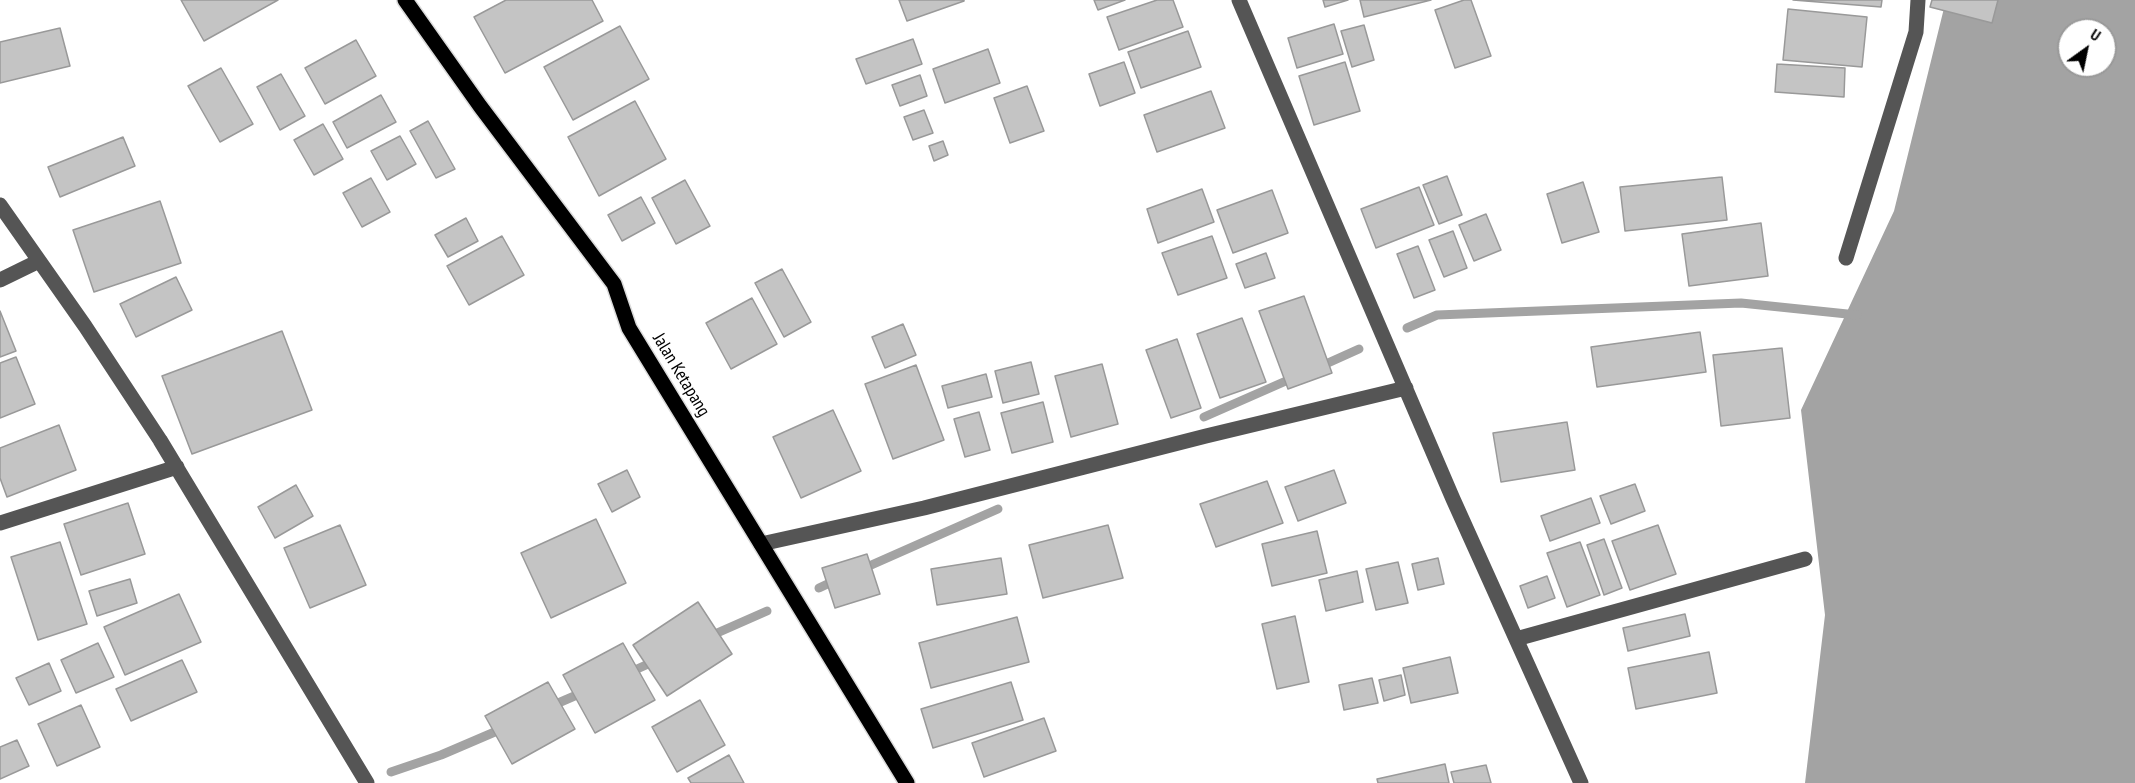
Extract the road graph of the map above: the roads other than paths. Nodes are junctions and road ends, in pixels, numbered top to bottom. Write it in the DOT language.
graph roads {
  1 [pos="405,0"];
  2 [pos="1239,0"];
  3 [pos="1918,0"];
  4 [pos="0,206"];
  5 [pos="1846,258"];
  6 [pos="39,261"];
  7 [pos="0,280"];
  8 [pos="1406,388"];
  9 [pos="177,467"];
  10 [pos="0,523"];
  11 [pos="761,544"];
  12 [pos="1805,559"];
  13 [pos="1516,639"];
  14 [pos="367,783"];
  15 [pos="907,783"];
  16 [pos="1581,783"];
  1 -- 11 [label="main road, Jalan Ketapang"];
  2 -- 8 [label="street"];
  3 -- 5 [label="street"];
  4 -- 6 [label="street"];
  6 -- 7 [label="street"];
  6 -- 9 [label="street"];
  8 -- 11 [label="street"];
  8 -- 13 [label="street"];
  9 -- 10 [label="street"];
  9 -- 14 [label="street"];
  11 -- 15 [label="main road, Jalan Ketapang"];
  12 -- 13 [label="street"];
  13 -- 16 [label="street"];
}
